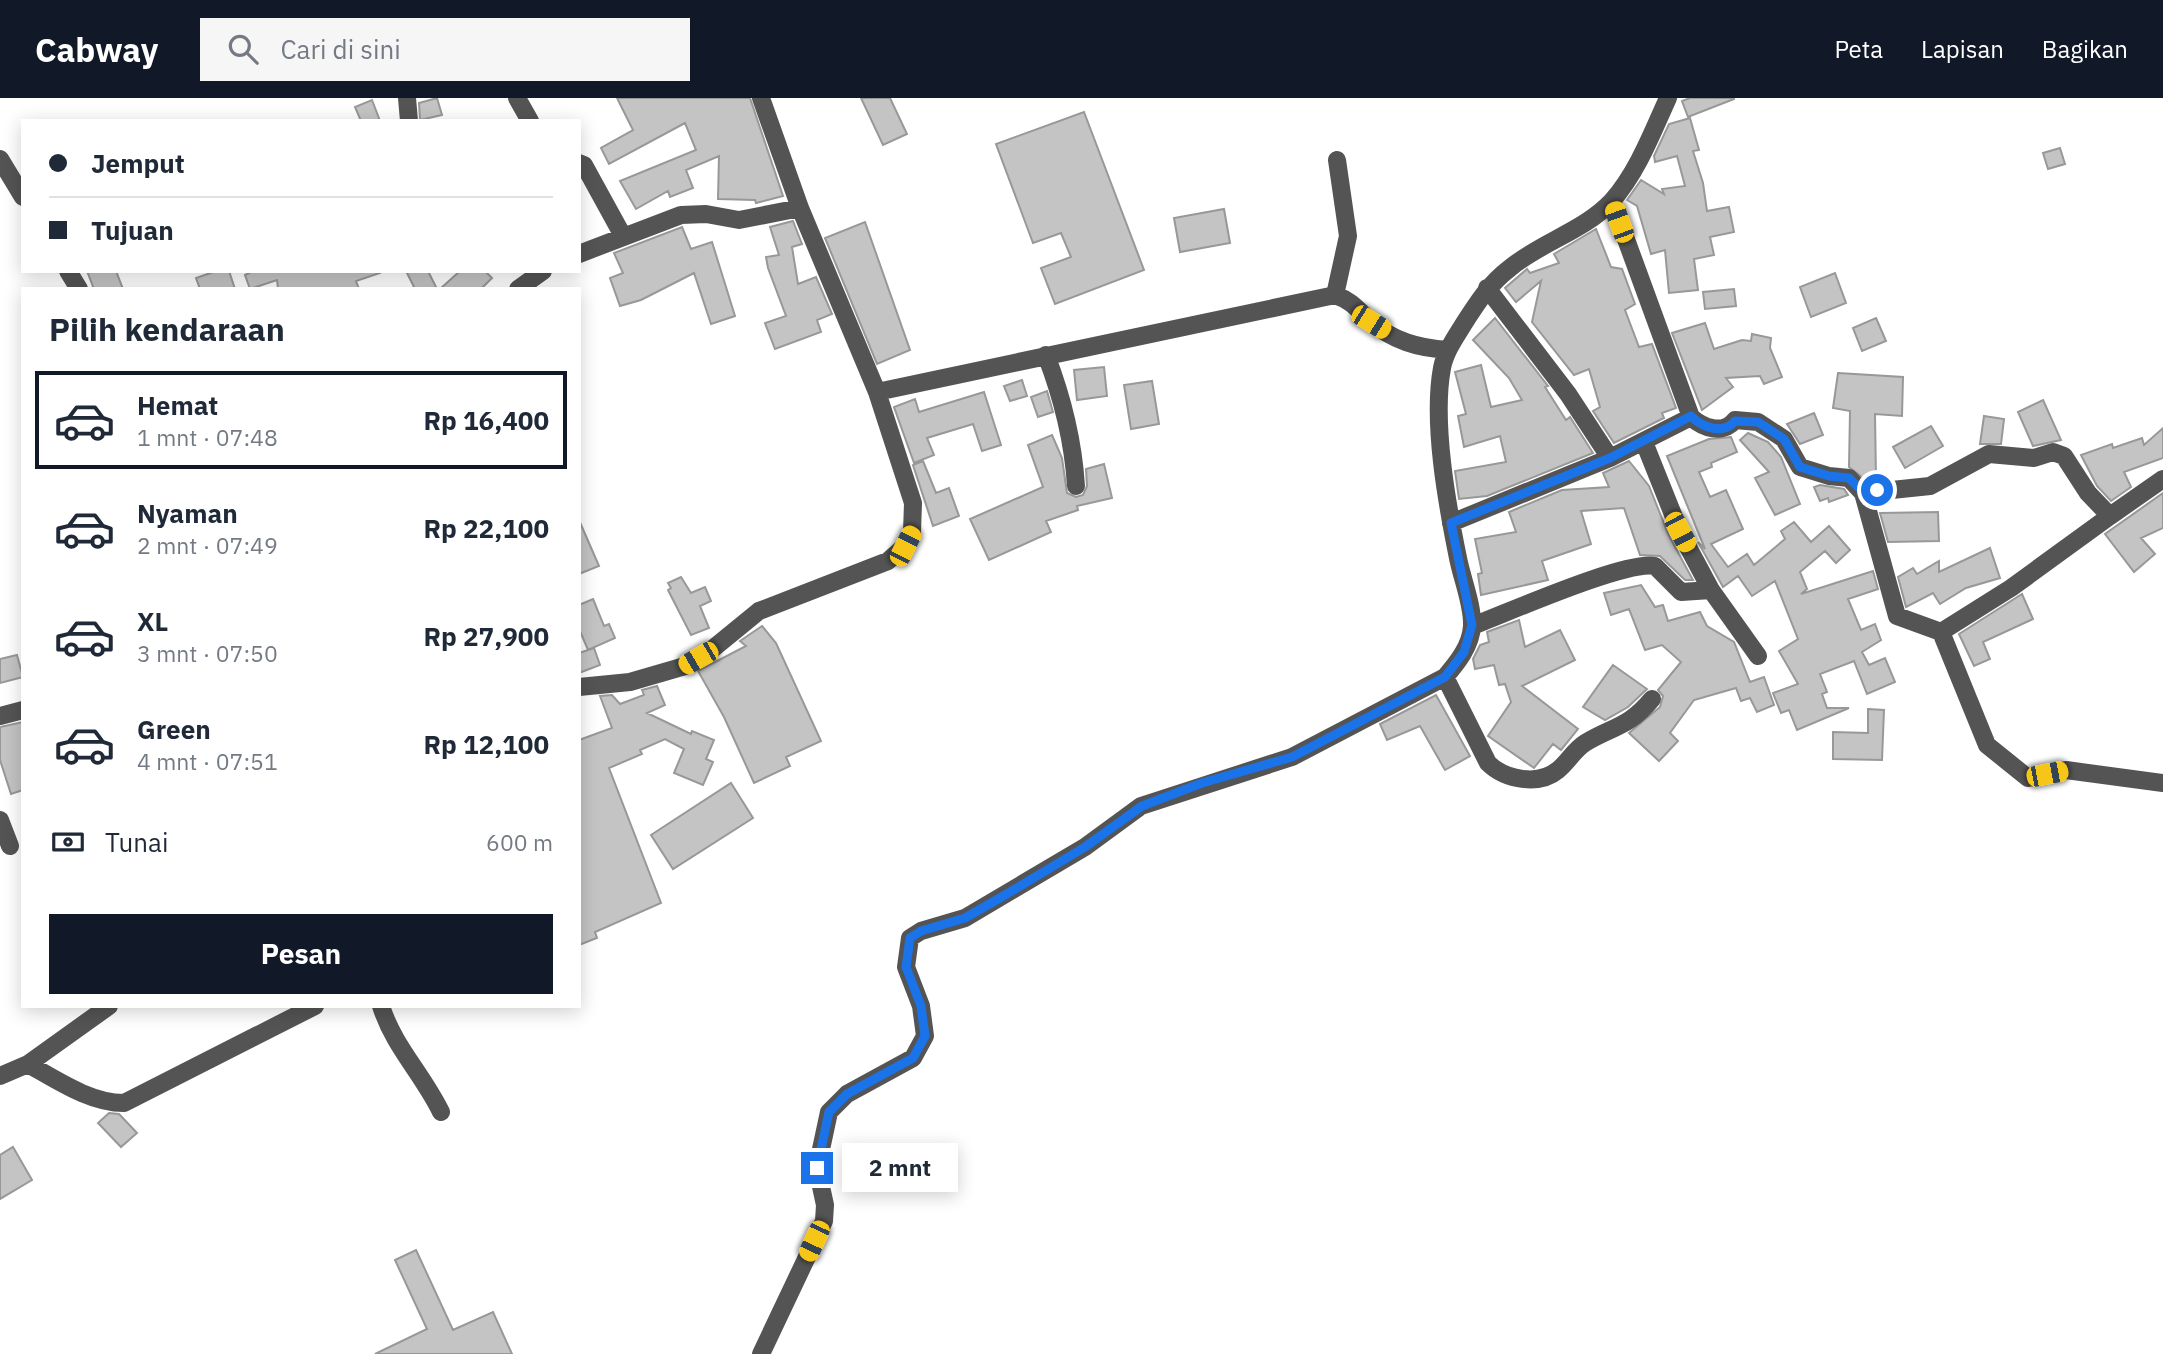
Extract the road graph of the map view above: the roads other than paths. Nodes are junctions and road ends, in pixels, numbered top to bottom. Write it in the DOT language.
graph roads {
  1 [pos="407,98"];
  2 [pos="517,98"];
  3 [pos="761,98"];
  4 [pos="1668,98"];
  5 [pos="409,119"];
  6 [pos="529,119"];
  7 [pos="1337,160"];
  8 [pos="2,165"];
  9 [pos="581,166"];
  10 [pos="21,194"];
  11 [pos="1612,201"];
  12 [pos="800,208"];
  13 [pos="623,236"];
  14 [pos="581,253"];
  15 [pos="540,273"];
  16 [pos="521,287"];
  17 [pos="1487,288"];
  18 [pos="1335,295"];
  19 [pos="1448,350"];
  20 [pos="1046,355"];
  21 [pos="877,392"];
  22 [pos="1691,416"];
  23 [pos="1644,442"];
  24 [pos="1610,458"];
  25 [pos="2163,480"];
  26 [pos="1076,486"];
  27 [pos="1863,492"];
  28 [pos="2110,516"];
  29 [pos="1451,523"];
  30 [pos="1711,590"];
  31 [pos="1472,625"];
  32 [pos="1941,632"];
  33 [pos="1758,656"];
  34 [pos="1445,677"];
  35 [pos="581,687"];
  36 [pos="1652,699"];
  37 [pos="21,711"];
  38 [pos="0,716"];
  39 [pos="2163,783"];
  40 [pos="0,820"];
  41 [pos="11,847"];
  42 [pos="106,1008"];
  43 [pos="311,1008"];
  44 [pos="381,1008"];
  45 [pos="28,1064"];
  46 [pos="0,1076"];
  47 [pos="441,1112"];
  48 [pos="761,1354"];
  1 -- 5 [label="street"];
  2 -- 6 [label="street"];
  3 -- 12 [label="street"];
  4 -- 11 [label="street"];
  7 -- 18 [label="street"];
  8 -- 10 [label="street"];
  9 -- 13 [label="street"];
  11 -- 17 [label="street"];
  11 -- 22 [label="street"];
  12 -- 13 [label="street"];
  12 -- 21 [label="street"];
  13 -- 14 [label="street"];
  15 -- 16 [label="street"];
  17 -- 19 [label="street"];
  17 -- 24 [label="street"];
  18 -- 19 [label="street"];
  18 -- 20 [label="street"];
  19 -- 29 [label="street"];
  20 -- 21 [label="street"];
  20 -- 26 [label="street"];
  21 -- 35 [label="street"];
  22 -- 23 [label="street"];
  22 -- 27 [label="street"];
  23 -- 24 [label="street"];
  23 -- 30 [label="street"];
  24 -- 29 [label="street"];
  25 -- 28 [label="street"];
  27 -- 28 [label="street"];
  27 -- 32 [label="street"];
  28 -- 32 [label="street"];
  29 -- 31 [label="street"];
  30 -- 31 [label="street"];
  30 -- 33 [label="street"];
  31 -- 34 [label="street"];
  32 -- 39 [label="street"];
  34 -- 36 [label="street"];
  34 -- 48 [label="street"];
  37 -- 38 [label="street"];
  40 -- 41 [label="street"];
  42 -- 45 [label="street"];
  43 -- 45 [label="street"];
  44 -- 47 [label="street"];
  45 -- 46 [label="street"];
}
